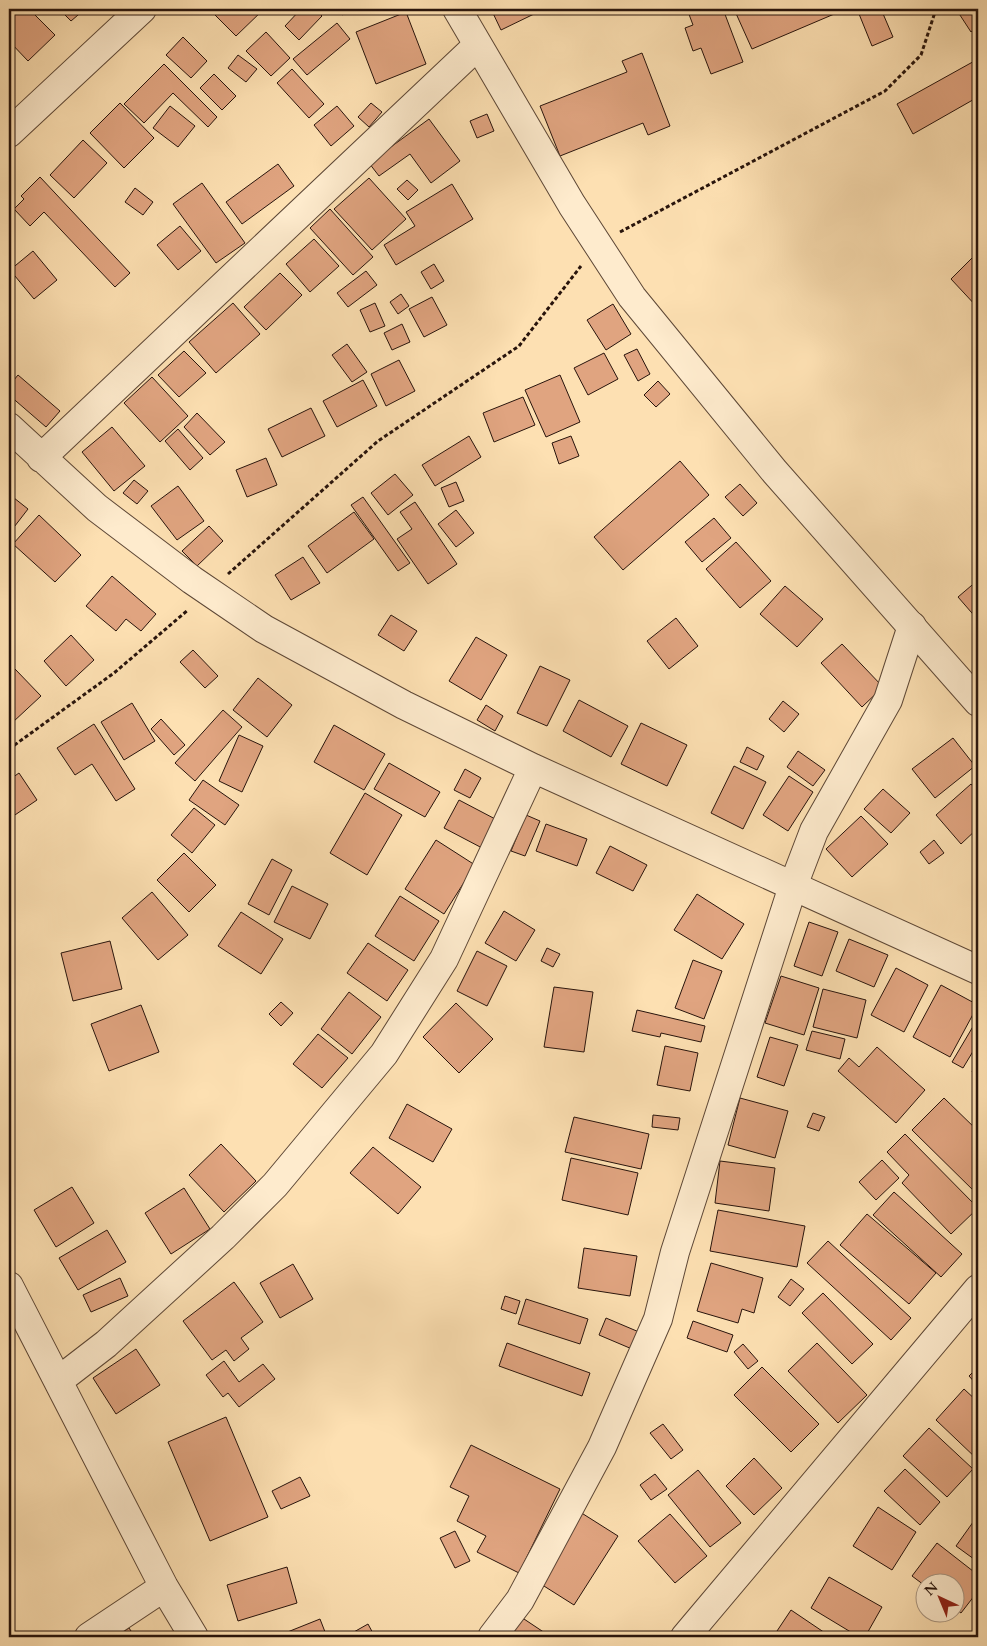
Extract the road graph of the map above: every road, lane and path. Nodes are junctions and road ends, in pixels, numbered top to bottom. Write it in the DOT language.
graph roads {
  1 [pos="142,9"];
  2 [pos="457,9"];
  3 [pos="936,9"];
  4 [pos="477,46"];
  5 [pos="9,133"];
  6 [pos="598,244"];
  7 [pos="9,427"];
  8 [pos="41,458"];
  9 [pos="209,592"];
  10 [pos="912,626"];
  11 [pos="978,702"];
  12 [pos="9,749"];
  13 [pos="534,768"];
  14 [pos="793,886"];
  15 [pos="978,970"];
  16 [pos="9,1286"];
  17 [pos="978,1289"];
  18 [pos="58,1380"];
  19 [pos="164,1587"];
  20 [pos="89,1637"];
  21 [pos="194,1637"];
  22 [pos="492,1637"];
  23 [pos="685,1637"];
  1 -- 5 [label="street"];
  2 -- 4 [label="street"];
  3 -- 6 [label="path"];
  4 -- 6 [label="street"];
  4 -- 8 [label="street"];
  6 -- 9 [label="path"];
  6 -- 10 [label="street"];
  7 -- 8 [label="street"];
  8 -- 9 [label="street"];
  9 -- 12 [label="path"];
  9 -- 13 [label="street"];
  10 -- 11 [label="street"];
  10 -- 14 [label="street"];
  13 -- 14 [label="street"];
  13 -- 18 [label="street"];
  14 -- 15 [label="street"];
  14 -- 22 [label="street"];
  16 -- 18 [label="street"];
  17 -- 23 [label="street"];
  18 -- 19 [label="street"];
  19 -- 20 [label="street"];
  19 -- 21 [label="street"];
}
